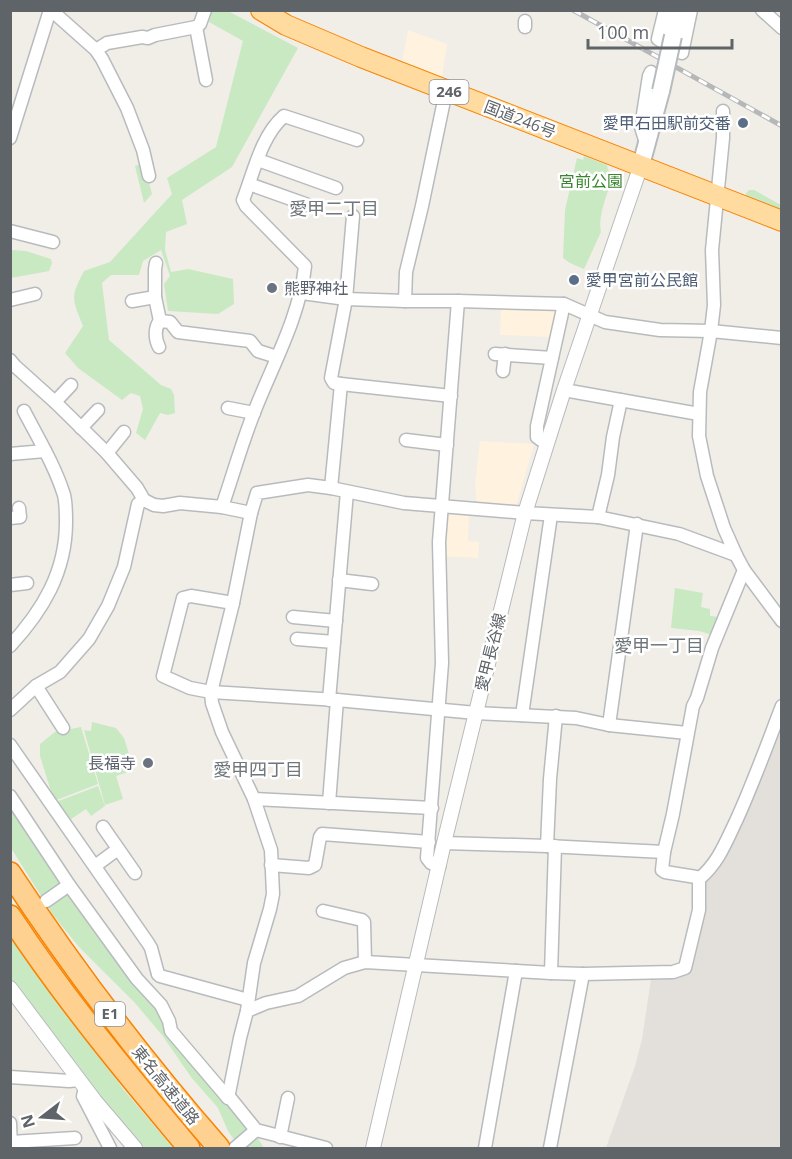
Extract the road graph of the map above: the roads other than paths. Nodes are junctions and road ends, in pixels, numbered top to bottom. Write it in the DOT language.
graph roads {
  1 [pos="51,10"];
  2 [pos="205,10"];
  3 [pos="261,10"];
  4 [pos="665,10"];
  5 [pos="678,10"];
  6 [pos="691,10"];
  7 [pos="762,10"];
  8 [pos="196,27"];
  9 [pos="782,28"];
  10 [pos="96,50"];
  11 [pos="651,72"];
  12 [pos="208,76"];
  13 [pos="446,91"];
  14 [pos="723,111"];
  15 [pos="10,138"];
  16 [pos="357,140"];
  17 [pos="646,144"];
  18 [pos="258,160"];
  19 [pos="641,165"];
  20 [pos="149,176"];
  21 [pos="249,184"];
  22 [pos="336,188"];
  23 [pos="718,196"];
  24 [pos="308,205"];
  25 [pos="353,216"];
  26 [pos="782,221"];
  27 [pos="10,231"];
  28 [pos="53,242"];
  29 [pos="156,263"];
  30 [pos="302,293"];
  31 [pos="35,294"];
  32 [pos="155,297"];
  33 [pos="346,299"];
  34 [pos="10,300"];
  35 [pos="132,301"];
  36 [pos="405,301"];
  37 [pos="459,301"];
  38 [pos="564,304"];
  39 [pos="589,316"];
  40 [pos="160,321"];
  41 [pos="711,331"];
  42 [pos="782,338"];
  43 [pos="159,347"];
  44 [pos="277,357"];
  45 [pos="552,358"];
  46 [pos="10,360"];
  47 [pos="503,370"];
  48 [pos="341,384"];
  49 [pos="71,385"];
  50 [pos="564,390"];
  51 [pos="451,396"];
  52 [pos="621,400"];
  53 [pos="55,402"];
  54 [pos="228,408"];
  55 [pos="98,410"];
  56 [pos="24,411"];
  57 [pos="254,413"];
  58 [pos="699,414"];
  59 [pos="81,428"];
  60 [pos="124,432"];
  61 [pos="406,440"];
  62 [pos="547,442"];
  63 [pos="447,445"];
  64 [pos="45,451"];
  65 [pos="107,453"];
  66 [pos="10,454"];
  67 [pos="331,488"];
  68 [pos="347,492"];
  69 [pos="144,500"];
  70 [pos="222,507"];
  71 [pos="443,507"];
  72 [pos="251,513"];
  73 [pos="525,513"];
  74 [pos="551,515"];
  75 [pos="598,517"];
  76 [pos="638,524"];
  77 [pos="736,555"];
  78 [pos="744,570"];
  79 [pos="339,580"];
  80 [pos="27,583"];
  81 [pos="372,584"];
  82 [pos="10,585"];
  83 [pos="233,603"];
  84 [pos="299,619"];
  85 [pos="336,621"];
  86 [pos="782,621"];
  87 [pos="301,641"];
  88 [pos="334,642"];
  89 [pos="10,646"];
  90 [pos="36,686"];
  91 [pos="212,692"];
  92 [pos="333,700"];
  93 [pos="782,706"];
  94 [pos="438,709"];
  95 [pos="10,710"];
  96 [pos="476,713"];
  97 [pos="522,715"];
  98 [pos="556,716"];
  99 [pos="609,725"];
  100 [pos="63,728"];
  101 [pos="687,733"];
  102 [pos="10,745"];
  103 [pos="10,796"];
  104 [pos="254,799"];
  105 [pos="329,803"];
  106 [pos="432,808"];
  107 [pos="103,827"];
  108 [pos="429,842"];
  109 [pos="444,843"];
  110 [pos="551,846"];
  111 [pos="118,849"];
  112 [pos="664,852"];
  113 [pos="271,865"];
  114 [pos="94,866"];
  115 [pos="439,867"];
  116 [pos="10,873"];
  117 [pos="135,873"];
  118 [pos="699,879"];
  119 [pos="69,885"];
  120 [pos="46,900"];
  121 [pos="327,909"];
  122 [pos="10,916"];
  123 [pos="365,962"];
  124 [pos="417,965"];
  125 [pos="516,971"];
  126 [pos="551,973"];
  127 [pos="158,974"];
  128 [pos="583,974"];
  129 [pos="144,987"];
  130 [pos="10,988"];
  131 [pos="248,1006"];
  132 [pos="10,1077"];
  133 [pos="82,1084"];
  134 [pos="228,1098"];
  135 [pos="288,1098"];
  136 [pos="10,1124"];
  137 [pos="256,1130"];
  138 [pos="280,1137"];
  139 [pos="75,1138"];
  140 [pos="62,1144"];
  141 [pos="11,1145"];
  142 [pos="230,1148"];
  143 [pos="110,1149"];
  144 [pos="135,1149"];
  145 [pos="189,1149"];
  146 [pos="326,1149"];
  147 [pos="373,1149"];
  148 [pos="485,1149"];
  149 [pos="550,1149"];
  1 -- 10 [label="street"];
  1 -- 15 [label="street"];
  2 -- 8 [label="street"];
  3 -- 13 [label="highway, 国道246号 / 246"];
  4 -- 6 [label="street"];
  5 -- 17 [label="main road, bridge"];
  7 -- 9 [label="street"];
  8 -- 10 [label="street"];
  8 -- 12 [label="street"];
  10 -- 20 [label="street"];
  11 -- 17 [label="street"];
  13 -- 19 [label="highway, 国道246号 / 246"];
  13 -- 36 [label="street"];
  14 -- 23 [label="street"];
  16 -- 18 [label="street"];
  17 -- 19 [label="main road"];
  18 -- 21 [label="street"];
  18 -- 22 [label="street"];
  19 -- 23 [label="highway, 国道246号 / 246"];
  19 -- 39 [label="street, 愛甲長谷線"];
  21 -- 24 [label="street"];
  21 -- 30 [label="street"];
  23 -- 26 [label="highway, 国道246号 / 246"];
  23 -- 41 [label="street"];
  25 -- 33 [label="street"];
  27 -- 28 [label="street"];
  29 -- 32 [label="street"];
  30 -- 33 [label="street"];
  30 -- 44 [label="street"];
  31 -- 34 [label="street"];
  32 -- 35 [label="street"];
  32 -- 40 [label="street"];
  33 -- 36 [label="street"];
  33 -- 48 [label="street"];
  36 -- 37 [label="street"];
  37 -- 38 [label="street"];
  37 -- 51 [label="street"];
  38 -- 39 [label="street"];
  38 -- 45 [label="street"];
  39 -- 41 [label="street"];
  39 -- 50 [label="street, 愛甲長谷線"];
  40 -- 43 [label="street"];
  40 -- 44 [label="street"];
  41 -- 42 [label="street"];
  41 -- 58 [label="street"];
  44 -- 57 [label="street"];
  45 -- 47 [label="street"];
  45 -- 62 [label="street"];
  46 -- 53 [label="street"];
  48 -- 51 [label="street"];
  48 -- 67 [label="street"];
  49 -- 53 [label="street"];
  50 -- 52 [label="street"];
  50 -- 62 [label="street, 愛甲長谷線"];
  51 -- 63 [label="street"];
  52 -- 58 [label="street"];
  52 -- 75 [label="street"];
  53 -- 59 [label="street"];
  54 -- 57 [label="street"];
  55 -- 59 [label="street"];
  56 -- 64 [label="street"];
  57 -- 70 [label="street"];
  58 -- 77 [label="street"];
  59 -- 65 [label="street"];
  60 -- 65 [label="street"];
  61 -- 63 [label="street"];
  62 -- 73 [label="street, 愛甲長谷線"];
  63 -- 71 [label="street"];
  64 -- 66 [label="street"];
  64 -- 89 [label="street"];
  65 -- 69 [label="street"];
  67 -- 68 [label="street"];
  67 -- 72 [label="street"];
  68 -- 71 [label="street"];
  68 -- 79 [label="street"];
  69 -- 70 [label="street"];
  69 -- 90 [label="street"];
  70 -- 72 [label="street"];
  71 -- 73 [label="street"];
  71 -- 94 [label="street"];
  72 -- 83 [label="street"];
  73 -- 74 [label="street"];
  73 -- 96 [label="street, 愛甲長谷線"];
  74 -- 75 [label="street"];
  74 -- 97 [label="street"];
  75 -- 76 [label="street"];
  76 -- 77 [label="street"];
  76 -- 99 [label="street"];
  77 -- 78 [label="street"];
  78 -- 86 [label="street"];
  78 -- 101 [label="street"];
  79 -- 81 [label="street"];
  79 -- 85 [label="street"];
  80 -- 82 [label="street"];
  83 -- 91 [label="street"];
  83 -- 91 [label="street"];
  84 -- 85 [label="street"];
  85 -- 88 [label="street"];
  87 -- 88 [label="street"];
  88 -- 92 [label="street"];
  90 -- 95 [label="street"];
  90 -- 100 [label="street"];
  91 -- 92 [label="street"];
  91 -- 104 [label="street"];
  92 -- 94 [label="street"];
  92 -- 105 [label="street"];
  93 -- 118 [label="street"];
  94 -- 96 [label="street"];
  94 -- 106 [label="street"];
  96 -- 97 [label="street"];
  96 -- 109 [label="street, 愛甲長谷線"];
  97 -- 98 [label="street"];
  98 -- 99 [label="street"];
  98 -- 110 [label="street"];
  99 -- 101 [label="street"];
  101 -- 112 [label="street"];
  102 -- 114 [label="street"];
  103 -- 119 [label="street"];
  104 -- 105 [label="street"];
  104 -- 113 [label="street"];
  105 -- 106 [label="street"];
  106 -- 108 [label="street"];
  107 -- 111 [label="street"];
  108 -- 113 [label="street"];
  108 -- 115 [label="street"];
  109 -- 110 [label="street"];
  109 -- 115 [label="street, 愛甲長谷線"];
  110 -- 112 [label="street"];
  110 -- 126 [label="street"];
  111 -- 114 [label="street"];
  111 -- 117 [label="street"];
  112 -- 118 [label="street"];
  113 -- 131 [label="street"];
  114 -- 127 [label="street"];
  115 -- 124 [label="street, 愛甲長谷線"];
  116 -- 142 [label="highway, 東名高速道路 / E1"];
  118 -- 128 [label="street"];
  119 -- 120 [label="street"];
  119 -- 129 [label="street"];
  121 -- 123 [label="street"];
  122 -- 145 [label="highway, 東名高速道路 / E1"];
  123 -- 124 [label="street"];
  123 -- 131 [label="street"];
  124 -- 125 [label="street"];
  124 -- 147 [label="street, 愛甲長谷線"];
  125 -- 126 [label="street"];
  125 -- 148 [label="street"];
  126 -- 128 [label="street"];
  127 -- 129 [label="street"];
  127 -- 131 [label="street"];
  128 -- 149 [label="street"];
  129 -- 134 [label="street"];
  130 -- 133 [label="street"];
  131 -- 134 [label="street"];
  132 -- 133 [label="street"];
  133 -- 143 [label="street"];
  133 -- 144 [label="street"];
  134 -- 137 [label="street"];
  135 -- 138 [label="street"];
  136 -- 141 [label="street"];
  137 -- 138 [label="street"];
  137 -- 142 [label="street"];
  138 -- 146 [label="street"];
  139 -- 140 [label="street"];
  140 -- 141 [label="street"];
}
